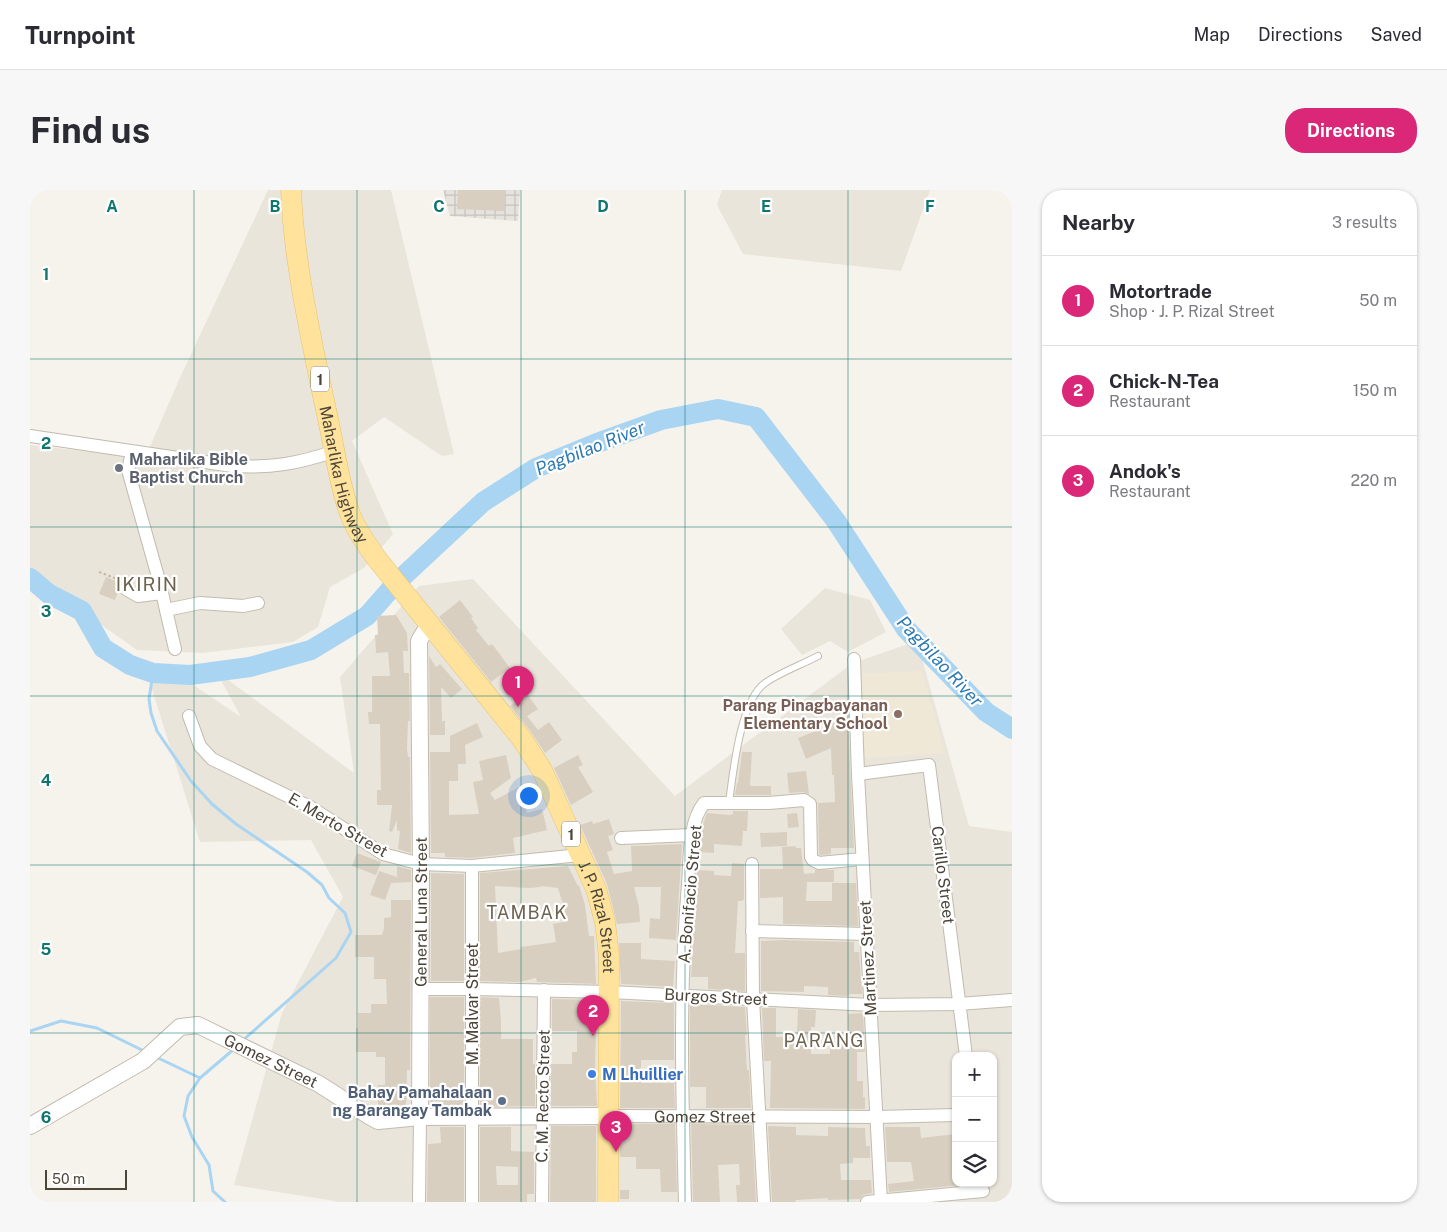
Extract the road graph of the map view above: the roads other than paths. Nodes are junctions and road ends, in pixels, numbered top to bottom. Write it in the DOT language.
graph roads {
  1 [pos="291,190"];
  2 [pos="30,436"];
  3 [pos="335,451"];
  4 [pos="132,452"];
  5 [pos="126,589"];
  6 [pos="162,593"];
  7 [pos="407,597"];
  8 [pos="258,603"];
  9 [pos="166,610"];
  10 [pos="429,624"];
  11 [pos="175,649"];
  12 [pos="818,656"];
  13 [pos="854,659"];
  14 [pos="189,716"];
  15 [pos="858,774"];
  16 [pos="729,803"];
  17 [pos="692,835"];
  18 [pos="621,838"];
  19 [pos="580,854"];
  20 [pos="862,859"];
  21 [pos="421,864"];
  22 [pos="752,864"];
  23 [pos="472,866"];
  24 [pos="752,931"];
  25 [pos="866,934"];
  26 [pos="472,988"];
  27 [pos="420,990"];
  28 [pos="544,990"];
  29 [pos="610,992"];
  30 [pos="682,994"];
  31 [pos="753,999"];
  32 [pos="1012,1000"];
  33 [pos="959,1004"];
  34 [pos="870,1005"];
  35 [pos="965,1052"];
  36 [pos="608,1116"];
  37 [pos="683,1116"];
  38 [pos="952,1116"];
  39 [pos="420,1117"];
  40 [pos="543,1117"];
  41 [pos="759,1117"];
  42 [pos="876,1117"];
  43 [pos="473,1118"];
  44 [pos="30,1126"];
  45 [pos="983,1192"];
  46 [pos="419,1202"];
  47 [pos="472,1202"];
  48 [pos="542,1202"];
  49 [pos="608,1202"];
  50 [pos="685,1202"];
  51 [pos="764,1202"];
  52 [pos="876,1202"];
  1 -- 3 [label="main road, Maharlika Highway / 1"];
  2 -- 4 [label="street"];
  3 -- 4 [label="street"];
  3 -- 7 [label="main road, Maharlika Highway / 1"];
  4 -- 6 [label="street"];
  5 -- 6 [label="street"];
  6 -- 9 [label="street"];
  7 -- 10 [label="main road, J. P. Rizal Street / 1"];
  8 -- 9 [label="street"];
  9 -- 11 [label="street"];
  10 -- 19 [label="main road, J. P. Rizal Street / 1"];
  10 -- 21 [label="street, General Luna Street"];
  12 -- 16 [label="lane"];
  13 -- 15 [label="street, Martinez Street"];
  14 -- 21 [label="street, E. Merto Street"];
  15 -- 20 [label="street, Martinez Street"];
  15 -- 33 [label="street, Carillo Street"];
  16 -- 17 [label="street, A. Bonifacio Street"];
  16 -- 20 [label="street, A. Bonifacio Street"];
  17 -- 18 [label="street"];
  17 -- 30 [label="street, A. Bonifacio Street"];
  19 -- 23 [label="street, E. Merto Street"];
  19 -- 29 [label="main road, J. P. Rizal Street / 1"];
  20 -- 25 [label="street, Martinez Street"];
  21 -- 23 [label="street, E. Merto Street"];
  21 -- 27 [label="street, General Luna Street"];
  22 -- 24 [label="street"];
  23 -- 26 [label="street, M. Malvar Street"];
  24 -- 25 [label="street"];
  24 -- 31 [label="street"];
  25 -- 34 [label="street, Martinez Street"];
  26 -- 27 [label="street, Burgos Street"];
  26 -- 28 [label="street, Burgos Street"];
  26 -- 43 [label="street, M. Malvar Street"];
  27 -- 39 [label="street, General Luna Street"];
  28 -- 29 [label="street, Burgos Street"];
  28 -- 40 [label="street, C. M. Recto Street"];
  29 -- 30 [label="street, Burgos Street"];
  29 -- 36 [label="main road, J. P. Rizal Street / 1"];
  30 -- 31 [label="street, Burgos Street"];
  30 -- 37 [label="street, A. Bonifacio Street"];
  31 -- 34 [label="street, Burgos Street"];
  31 -- 41 [label="street"];
  32 -- 33 [label="street, Burgos Street"];
  33 -- 34 [label="street, Burgos Street"];
  33 -- 35 [label="street, Carillo Street"];
  34 -- 42 [label="street, Martinez Street"];
  36 -- 37 [label="street, Gomez Street"];
  36 -- 40 [label="street, Gomez Street"];
  36 -- 49 [label="main road, J. P. Rizal Street / 1"];
  37 -- 41 [label="street, Gomez Street"];
  37 -- 50 [label="street, A. Bonifacio Street"];
  38 -- 42 [label="street, Gomez Street"];
  39 -- 43 [label="street, Gomez Street"];
  39 -- 44 [label="street, Gomez Street"];
  39 -- 46 [label="street, General Luna Street"];
  40 -- 43 [label="street, Gomez Street"];
  40 -- 48 [label="street, C. M. Recto Street"];
  41 -- 42 [label="street, Gomez Street"];
  41 -- 51 [label="street"];
  42 -- 52 [label="street, Martinez Street"];
  43 -- 47 [label="street, M. Malvar Street"];
  45 -- 52 [label="street"];
}
